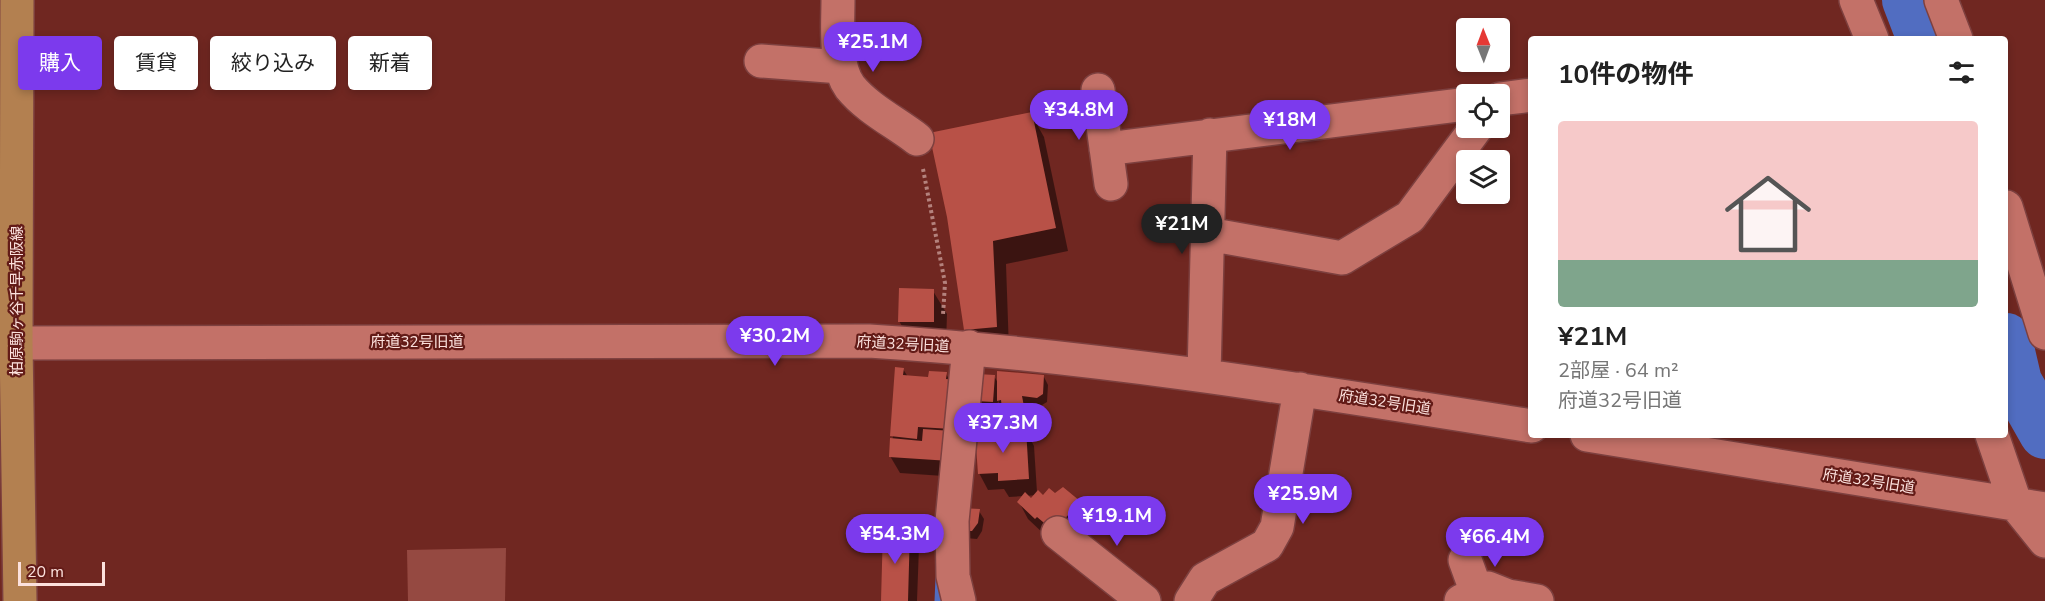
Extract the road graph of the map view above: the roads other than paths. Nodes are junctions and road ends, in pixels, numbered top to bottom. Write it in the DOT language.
graph roads {
  1 [pos="17,0"];
  2 [pos="838,0"];
  3 [pos="1856,0"];
  4 [pos="1941,0"];
  5 [pos="1871,36"];
  6 [pos="1955,36"];
  7 [pos="761,61"];
  8 [pos="841,67"];
  9 [pos="1098,90"];
  10 [pos="1528,96"];
  11 [pos="1510,98"];
  12 [pos="1456,105"];
  13 [pos="1210,135"];
  14 [pos="1469,138"];
  15 [pos="917,139"];
  16 [pos="1106,149"];
  17 [pos="1111,184"];
  18 [pos="2008,213"];
  19 [pos="1208,234"];
  20 [pos="2045,333"];
  21 [pos="8,343"];
  22 [pos="955,346"];
  23 [pos="1204,375"];
  24 [pos="1300,389"];
  25 [pos="1528,425"];
  26 [pos="1606,438"];
  27 [pos="1994,438"];
  28 [pos="2031,507"];
  29 [pos="1058,533"];
  30 [pos="2045,541"];
  31 [pos="1465,560"];
  32 [pos="1469,597"];
  33 [pos="20,601"];
  34 [pos="959,601"];
  35 [pos="1144,601"];
  36 [pos="1191,601"];
  37 [pos="1537,601"];
  1 -- 21 [label="main road, 柏原駒ヶ谷千早赤阪線"];
  2 -- 8 [label="street"];
  3 -- 5 [label="street"];
  4 -- 6 [label="street"];
  7 -- 8 [label="street"];
  8 -- 15 [label="street"];
  9 -- 16 [label="street"];
  10 -- 11 [label="street"];
  12 -- 13 [label="street"];
  13 -- 16 [label="street"];
  13 -- 19 [label="street"];
  14 -- 19 [label="street"];
  16 -- 17 [label="street"];
  18 -- 20 [label="street"];
  19 -- 23 [label="street"];
  21 -- 22 [label="street, 府道32号旧道"];
  21 -- 33 [label="main road, 柏原駒ヶ谷千早赤阪線"];
  22 -- 23 [label="street, 府道32号旧道"];
  22 -- 34 [label="street"];
  23 -- 24 [label="street, 府道32号旧道"];
  24 -- 25 [label="street, 府道32号旧道"];
  24 -- 36 [label="street"];
  26 -- 28 [label="street, 府道32号旧道"];
  27 -- 28 [label="street"];
  28 -- 30 [label="street"];
  29 -- 35 [label="street"];
  31 -- 32 [label="street"];
  32 -- 37 [label="street"];
}
